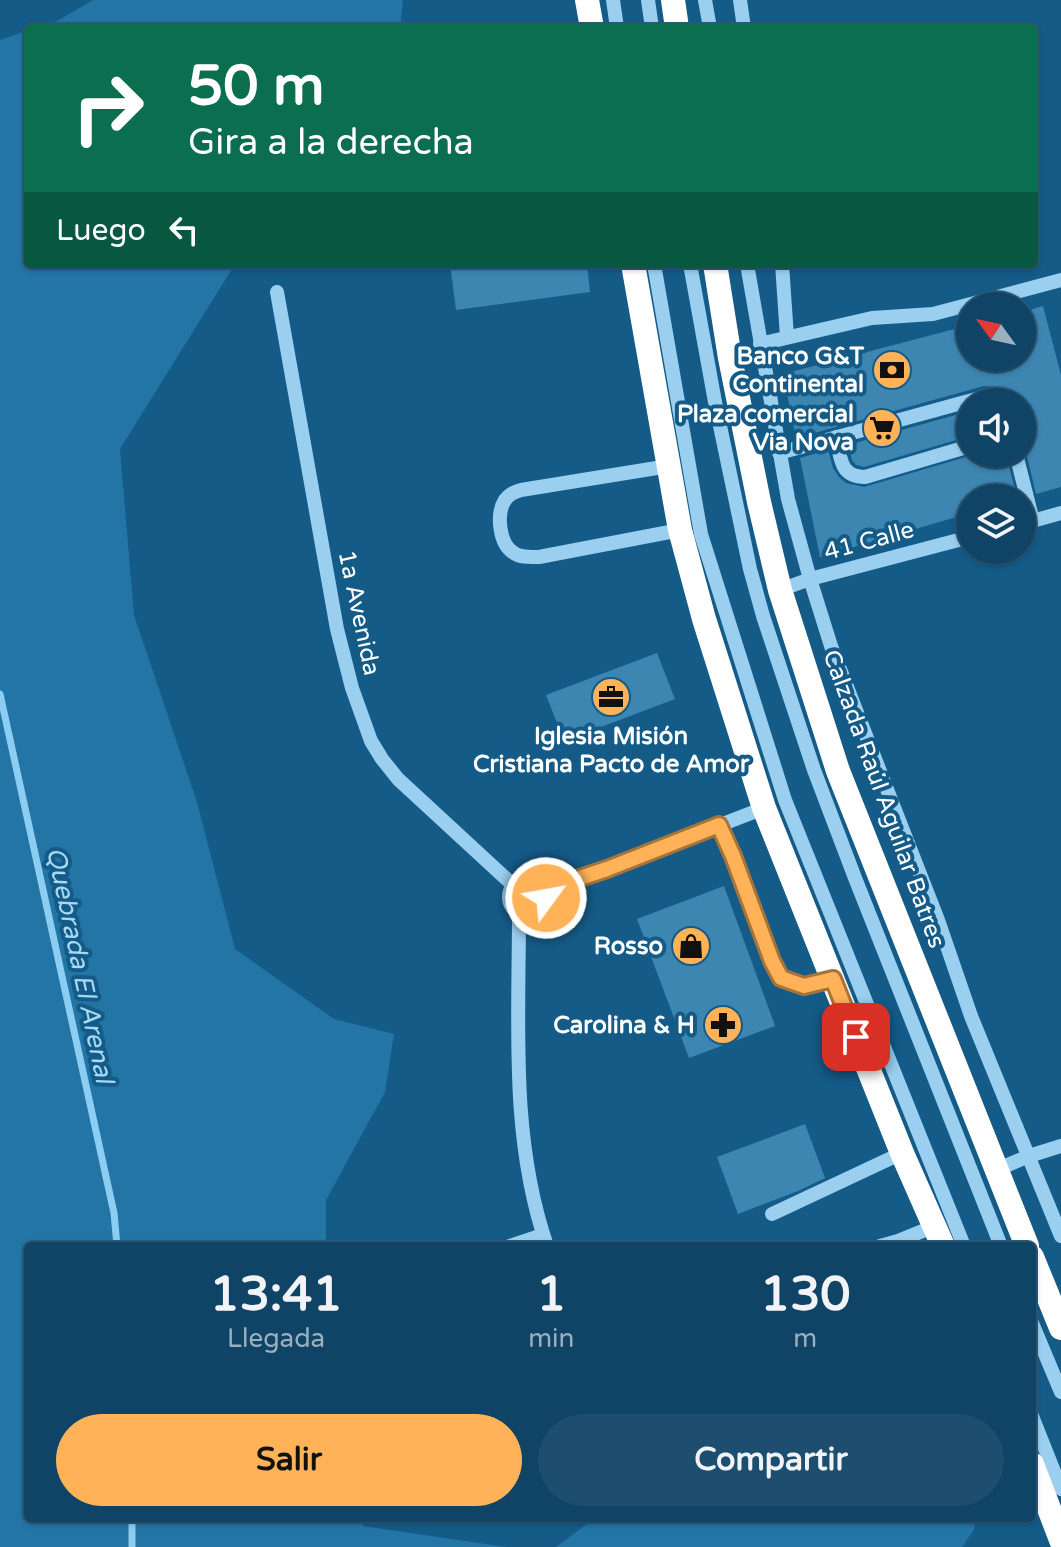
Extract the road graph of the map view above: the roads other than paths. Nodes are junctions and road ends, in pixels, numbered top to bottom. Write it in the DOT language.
graph roads {
  1 [pos="587,0"];
  2 [pos="613,0"];
  3 [pos="648,0"];
  4 [pos="673,0"];
  5 [pos="705,0"];
  6 [pos="740,0"];
  7 [pos="591,24"];
  8 [pos="616,24"];
  9 [pos="651,24"];
  10 [pos="676,24"];
  11 [pos="709,24"];
  12 [pos="743,24"];
  13 [pos="634,268"];
  14 [pos="655,268"];
  15 [pos="691,268"];
  16 [pos="716,268"];
  17 [pos="748,268"];
  18 [pos="782,268"];
  19 [pos="1061,280"];
  20 [pos="277,292"];
  21 [pos="787,337"];
  22 [pos="760,344"];
  23 [pos="956,404"];
  24 [pos="836,437"];
  25 [pos="956,450"];
  26 [pos="779,453"];
  27 [pos="669,466"];
  28 [pos="1061,513"];
  29 [pos="1036,520"];
  30 [pos="680,530"];
  31 [pos="956,541"];
  32 [pos="810,579"];
  33 [pos="780,590"];
  34 [pos="764,808"];
  35 [pos="719,825"];
  36 [pos="513,885"];
  37 [pos="544,890"];
  38 [pos="519,913"];
  39 [pos="833,979"];
  40 [pos="1061,1146"];
  41 [pos="902,1153"];
  42 [pos="1029,1156"];
  43 [pos="996,1170"];
  44 [pos="772,1214"];
  45 [pos="939,1236"];
  46 [pos="1061,1236"];
  47 [pos="545,1240"];
  48 [pos="894,1242"];
  49 [pos="962,1242"];
  50 [pos="999,1242"];
  51 [pos="1025,1242"];
  52 [pos="1036,1267"];
  53 [pos="1061,1328"];
  54 [pos="1036,1333"];
  55 [pos="1061,1392"];
  56 [pos="1036,1426"];
  57 [pos="1036,1474"];
  58 [pos="1061,1489"];
  59 [pos="1061,1540"];
  1 -- 7 [label="highway"];
  2 -- 8 [label="street"];
  3 -- 9 [label="street"];
  4 -- 10 [label="highway"];
  5 -- 11 [label="street"];
  6 -- 12 [label="street"];
  13 -- 27 [label="highway"];
  14 -- 49 [label="street"];
  15 -- 50 [label="street"];
  16 -- 33 [label="highway, Calzada Raúl Aguilar Batres"];
  17 -- 22 [label="street"];
  18 -- 21 [label="street"];
  19 -- 21 [label="street"];
  20 -- 36 [label="street, 1a Avenida"];
  21 -- 22 [label="street"];
  22 -- 26 [label="street"];
  23 -- 24 [label="street"];
  24 -- 25 [label="street"];
  24 -- 26 [label="street"];
  26 -- 32 [label="street"];
  27 -- 30 [label="highway"];
  27 -- 30 [label="street"];
  28 -- 29 [label="street"];
  30 -- 34 [label="highway"];
  31 -- 32 [label="street, 41 Calle"];
  32 -- 33 [label="street, 41 Calle"];
  32 -- 42 [label="street"];
  33 -- 43 [label="highway, Calzada Raúl Aguilar Batres"];
  34 -- 35 [label="street"];
  34 -- 39 [label="highway"];
  35 -- 37 [label="street"];
  35 -- 39 [label="street"];
  36 -- 37 [label="street"];
  36 -- 38 [label="street"];
  37 -- 38 [label="street"];
  38 -- 47 [label="street"];
  39 -- 41 [label="highway"];
  40 -- 42 [label="street"];
  41 -- 44 [label="street"];
  41 -- 45 [label="highway"];
  42 -- 43 [label="street"];
  42 -- 46 [label="street"];
  43 -- 51 [label="highway, Calzada Raúl Aguilar Batres"];
  45 -- 48 [label="street"];
  52 -- 53 [label="highway"];
  54 -- 55 [label="street"];
  56 -- 58 [label="street"];
  57 -- 59 [label="highway"];
}
